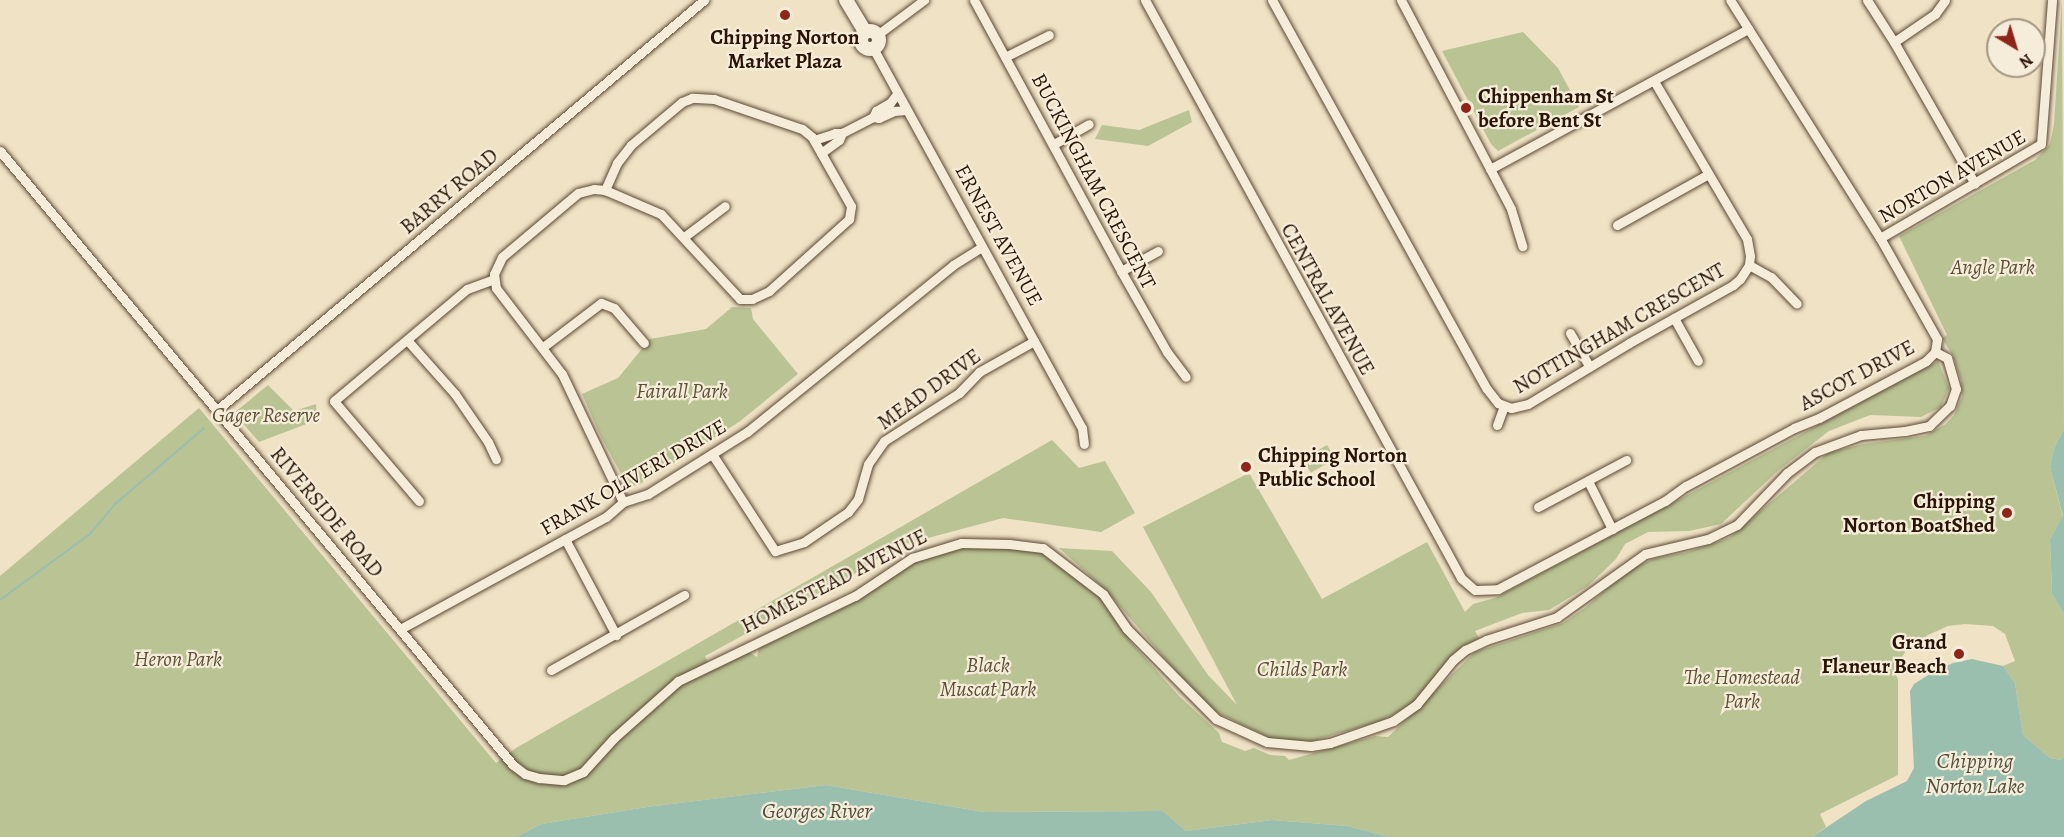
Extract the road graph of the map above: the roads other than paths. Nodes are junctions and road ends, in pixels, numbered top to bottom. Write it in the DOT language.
graph roads {
  1 [pos="704,0"];
  2 [pos="846,0"];
  3 [pos="924,0"];
  4 [pos="974,0"];
  5 [pos="1272,0"];
  6 [pos="1401,0"];
  7 [pos="1730,0"];
  8 [pos="1867,0"];
  9 [pos="1945,0"];
  10 [pos="2052,0"];
  11 [pos="1149,1"];
  12 [pos="1748,29"];
  13 [pos="871,33"];
  14 [pos="1049,35"];
  15 [pos="1894,42"];
  16 [pos="873,48"];
  17 [pos="1005,57"];
  18 [pos="1654,81"];
  19 [pos="897,94"];
  20 [pos="906,110"];
  21 [pos="873,117"];
  22 [pos="1089,124"];
  23 [pos="842,133"];
  24 [pos="814,140"];
  25 [pos="1054,144"];
  26 [pos="0,151"];
  27 [pos="821,153"];
  28 [pos="1490,169"];
  29 [pos="1707,175"];
  30 [pos="1975,184"];
  31 [pos="605,190"];
  32 [pos="725,206"];
  33 [pos="1617,225"];
  34 [pos="684,237"];
  35 [pos="1880,238"];
  36 [pos="1522,246"];
  37 [pos="982,247"];
  38 [pos="1158,251"];
  39 [pos="1749,265"];
  40 [pos="1121,271"];
  41 [pos="494,279"];
  42 [pos="1797,304"];
  43 [pos="1674,318"];
  44 [pos="1570,333"];
  45 [pos="407,340"];
  46 [pos="1034,341"];
  47 [pos="644,344"];
  48 [pos="543,347"];
  49 [pos="1935,352"];
  50 [pos="1698,361"];
  51 [pos="1590,367"];
  52 [pos="1185,377"];
  53 [pos="1504,406"];
  54 [pos="217,410"];
  55 [pos="1497,425"];
  56 [pos="1084,444"];
  57 [pos="712,454"];
  58 [pos="496,459"];
  59 [pos="1626,460"];
  60 [pos="1588,481"];
  61 [pos="419,501"];
  62 [pos="624,502"];
  63 [pos="1538,507"];
  64 [pos="1612,529"];
  65 [pos="565,539"];
  66 [pos="1498,589"];
  67 [pos="684,595"];
  68 [pos="402,628"];
  69 [pos="616,635"];
  70 [pos="551,670"];
  71 [pos="539,778"];
  1 -- 54 [label="street, BARRY ROAD"];
  2 -- 13 [label="street"];
  3 -- 13 [label="street"];
  4 -- 17 [label="street, BUCKINGHAM CRESCENT"];
  5 -- 53 [label="street, NOTTINGHAM CRESCENT"];
  6 -- 28 [label="street"];
  7 -- 12 [label="street, ASCOT DRIVE"];
  8 -- 15 [label="street"];
  9 -- 15 [label="street"];
  10 -- 30 [label="street, NORTON AVENUE"];
  11 -- 66 [label="street, CENTRAL AVENUE"];
  12 -- 18 [label="street"];
  12 -- 35 [label="street, ASCOT DRIVE"];
  13 -- 16 [label="street"];
  14 -- 17 [label="street"];
  15 -- 30 [label="street"];
  16 -- 19 [label="street, ERNEST AVENUE"];
  17 -- 25 [label="street, BUCKINGHAM CRESCENT"];
  18 -- 28 [label="street"];
  18 -- 29 [label="street, NOTTINGHAM CRESCENT"];
  19 -- 20 [label="street, ERNEST AVENUE"];
  19 -- 21 [label="street"];
  20 -- 21 [label="street"];
  20 -- 37 [label="street, ERNEST AVENUE"];
  21 -- 23 [label="street"];
  22 -- 25 [label="street"];
  23 -- 24 [label="street"];
  23 -- 27 [label="street"];
  24 -- 27 [label="street"];
  24 -- 31 [label="street"];
  25 -- 40 [label="street, BUCKINGHAM CRESCENT"];
  26 -- 54 [label="street, RIVERSIDE ROAD"];
  27 -- 34 [label="street"];
  28 -- 36 [label="street"];
  29 -- 33 [label="street"];
  29 -- 39 [label="street, NOTTINGHAM CRESCENT"];
  30 -- 35 [label="street, NORTON AVENUE"];
  31 -- 34 [label="street"];
  31 -- 41 [label="street"];
  32 -- 34 [label="street"];
  35 -- 49 [label="street, ASCOT DRIVE"];
  37 -- 46 [label="street, ERNEST AVENUE"];
  37 -- 57 [label="street, FRANK OLIVERI DRIVE"];
  38 -- 40 [label="street"];
  39 -- 42 [label="street"];
  39 -- 43 [label="street, NOTTINGHAM CRESCENT"];
  40 -- 52 [label="street, BUCKINGHAM CRESCENT"];
  41 -- 45 [label="street"];
  41 -- 48 [label="street"];
  43 -- 50 [label="street"];
  43 -- 51 [label="street, NOTTINGHAM CRESCENT"];
  44 -- 51 [label="street"];
  45 -- 58 [label="street"];
  45 -- 61 [label="street"];
  46 -- 56 [label="street, ERNEST AVENUE"];
  46 -- 57 [label="street, MEAD DRIVE"];
  47 -- 48 [label="street"];
  48 -- 62 [label="street"];
  49 -- 64 [label="street, ASCOT DRIVE"];
  49 -- 71 [label="street, HOMESTEAD AVENUE"];
  51 -- 53 [label="street, NOTTINGHAM CRESCENT"];
  53 -- 55 [label="street, NOTTINGHAM CRESCENT"];
  54 -- 68 [label="street, RIVERSIDE ROAD"];
  57 -- 62 [label="street, FRANK OLIVERI DRIVE"];
  59 -- 60 [label="street"];
  60 -- 63 [label="street"];
  60 -- 64 [label="street"];
  62 -- 65 [label="street, FRANK OLIVERI DRIVE"];
  64 -- 66 [label="street, ASCOT DRIVE"];
  65 -- 68 [label="street, FRANK OLIVERI DRIVE"];
  65 -- 69 [label="street"];
  67 -- 69 [label="street"];
  68 -- 71 [label="street, RIVERSIDE ROAD"];
  69 -- 70 [label="street"];
}
